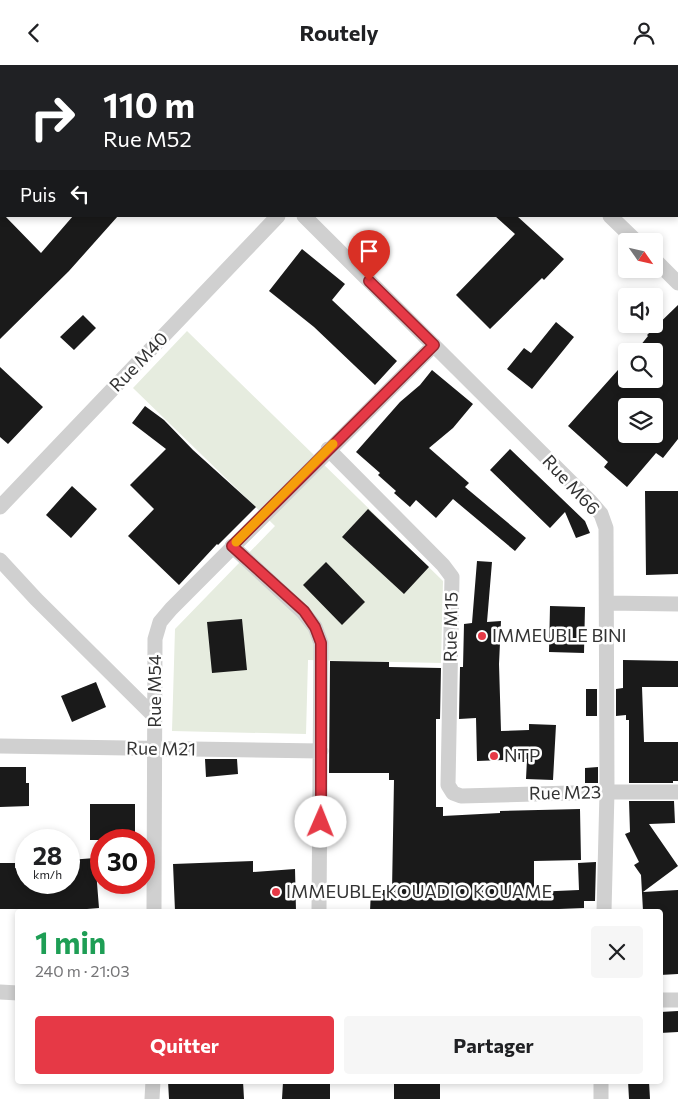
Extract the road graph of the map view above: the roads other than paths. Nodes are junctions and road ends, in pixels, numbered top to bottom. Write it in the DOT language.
graph roads {
  1 [pos="277,217"];
  2 [pos="305,217"];
  3 [pos="611,217"];
  4 [pos="628,233"];
  5 [pos="663,268"];
  6 [pos="678,283"];
  7 [pos="434,345"];
  8 [pos="328,449"];
  9 [pos="0,507"];
  10 [pos="232,546"];
  11 [pos="0,560"];
  12 [pos="607,603"];
  13 [pos="678,604"];
  14 [pos="155,717"];
  15 [pos="0,746"];
  16 [pos="156,749"];
  17 [pos="322,751"];
  18 [pos="607,792"];
  19 [pos="678,792"];
  20 [pos="453,793"];
  21 [pos="154,909"];
  22 [pos="320,909"];
  23 [pos="604,909"];
  24 [pos="0,992"];
  25 [pos="15,993"];
  26 [pos="663,1000"];
  27 [pos="678,1000"];
  28 [pos="153,1084"];
  29 [pos="601,1084"];
  30 [pos="152,1099"];
  31 [pos="601,1099"];
  1 -- 9 [label="street, Rue M40"];
  2 -- 7 [label="street, Rue M66"];
  3 -- 4 [label="street"];
  5 -- 6 [label="street"];
  7 -- 8 [label="street"];
  7 -- 12 [label="street, Rue M66"];
  8 -- 10 [label="street"];
  8 -- 20 [label="street, Rue M15"];
  10 -- 14 [label="street, Rue M54"];
  10 -- 17 [label="street"];
  11 -- 14 [label="street"];
  12 -- 13 [label="street"];
  12 -- 18 [label="street, Rue M66"];
  14 -- 16 [label="street, Rue M54"];
  15 -- 16 [label="street, Rue M21"];
  16 -- 17 [label="street, Rue M21"];
  16 -- 21 [label="street, Rue M54"];
  17 -- 22 [label="street"];
  18 -- 19 [label="street, Rue M23"];
  18 -- 20 [label="street, Rue M23"];
  18 -- 23 [label="street, Rue M66"];
  24 -- 25 [label="street"];
  26 -- 27 [label="street"];
  28 -- 30 [label="street"];
  29 -- 31 [label="street"];
}
